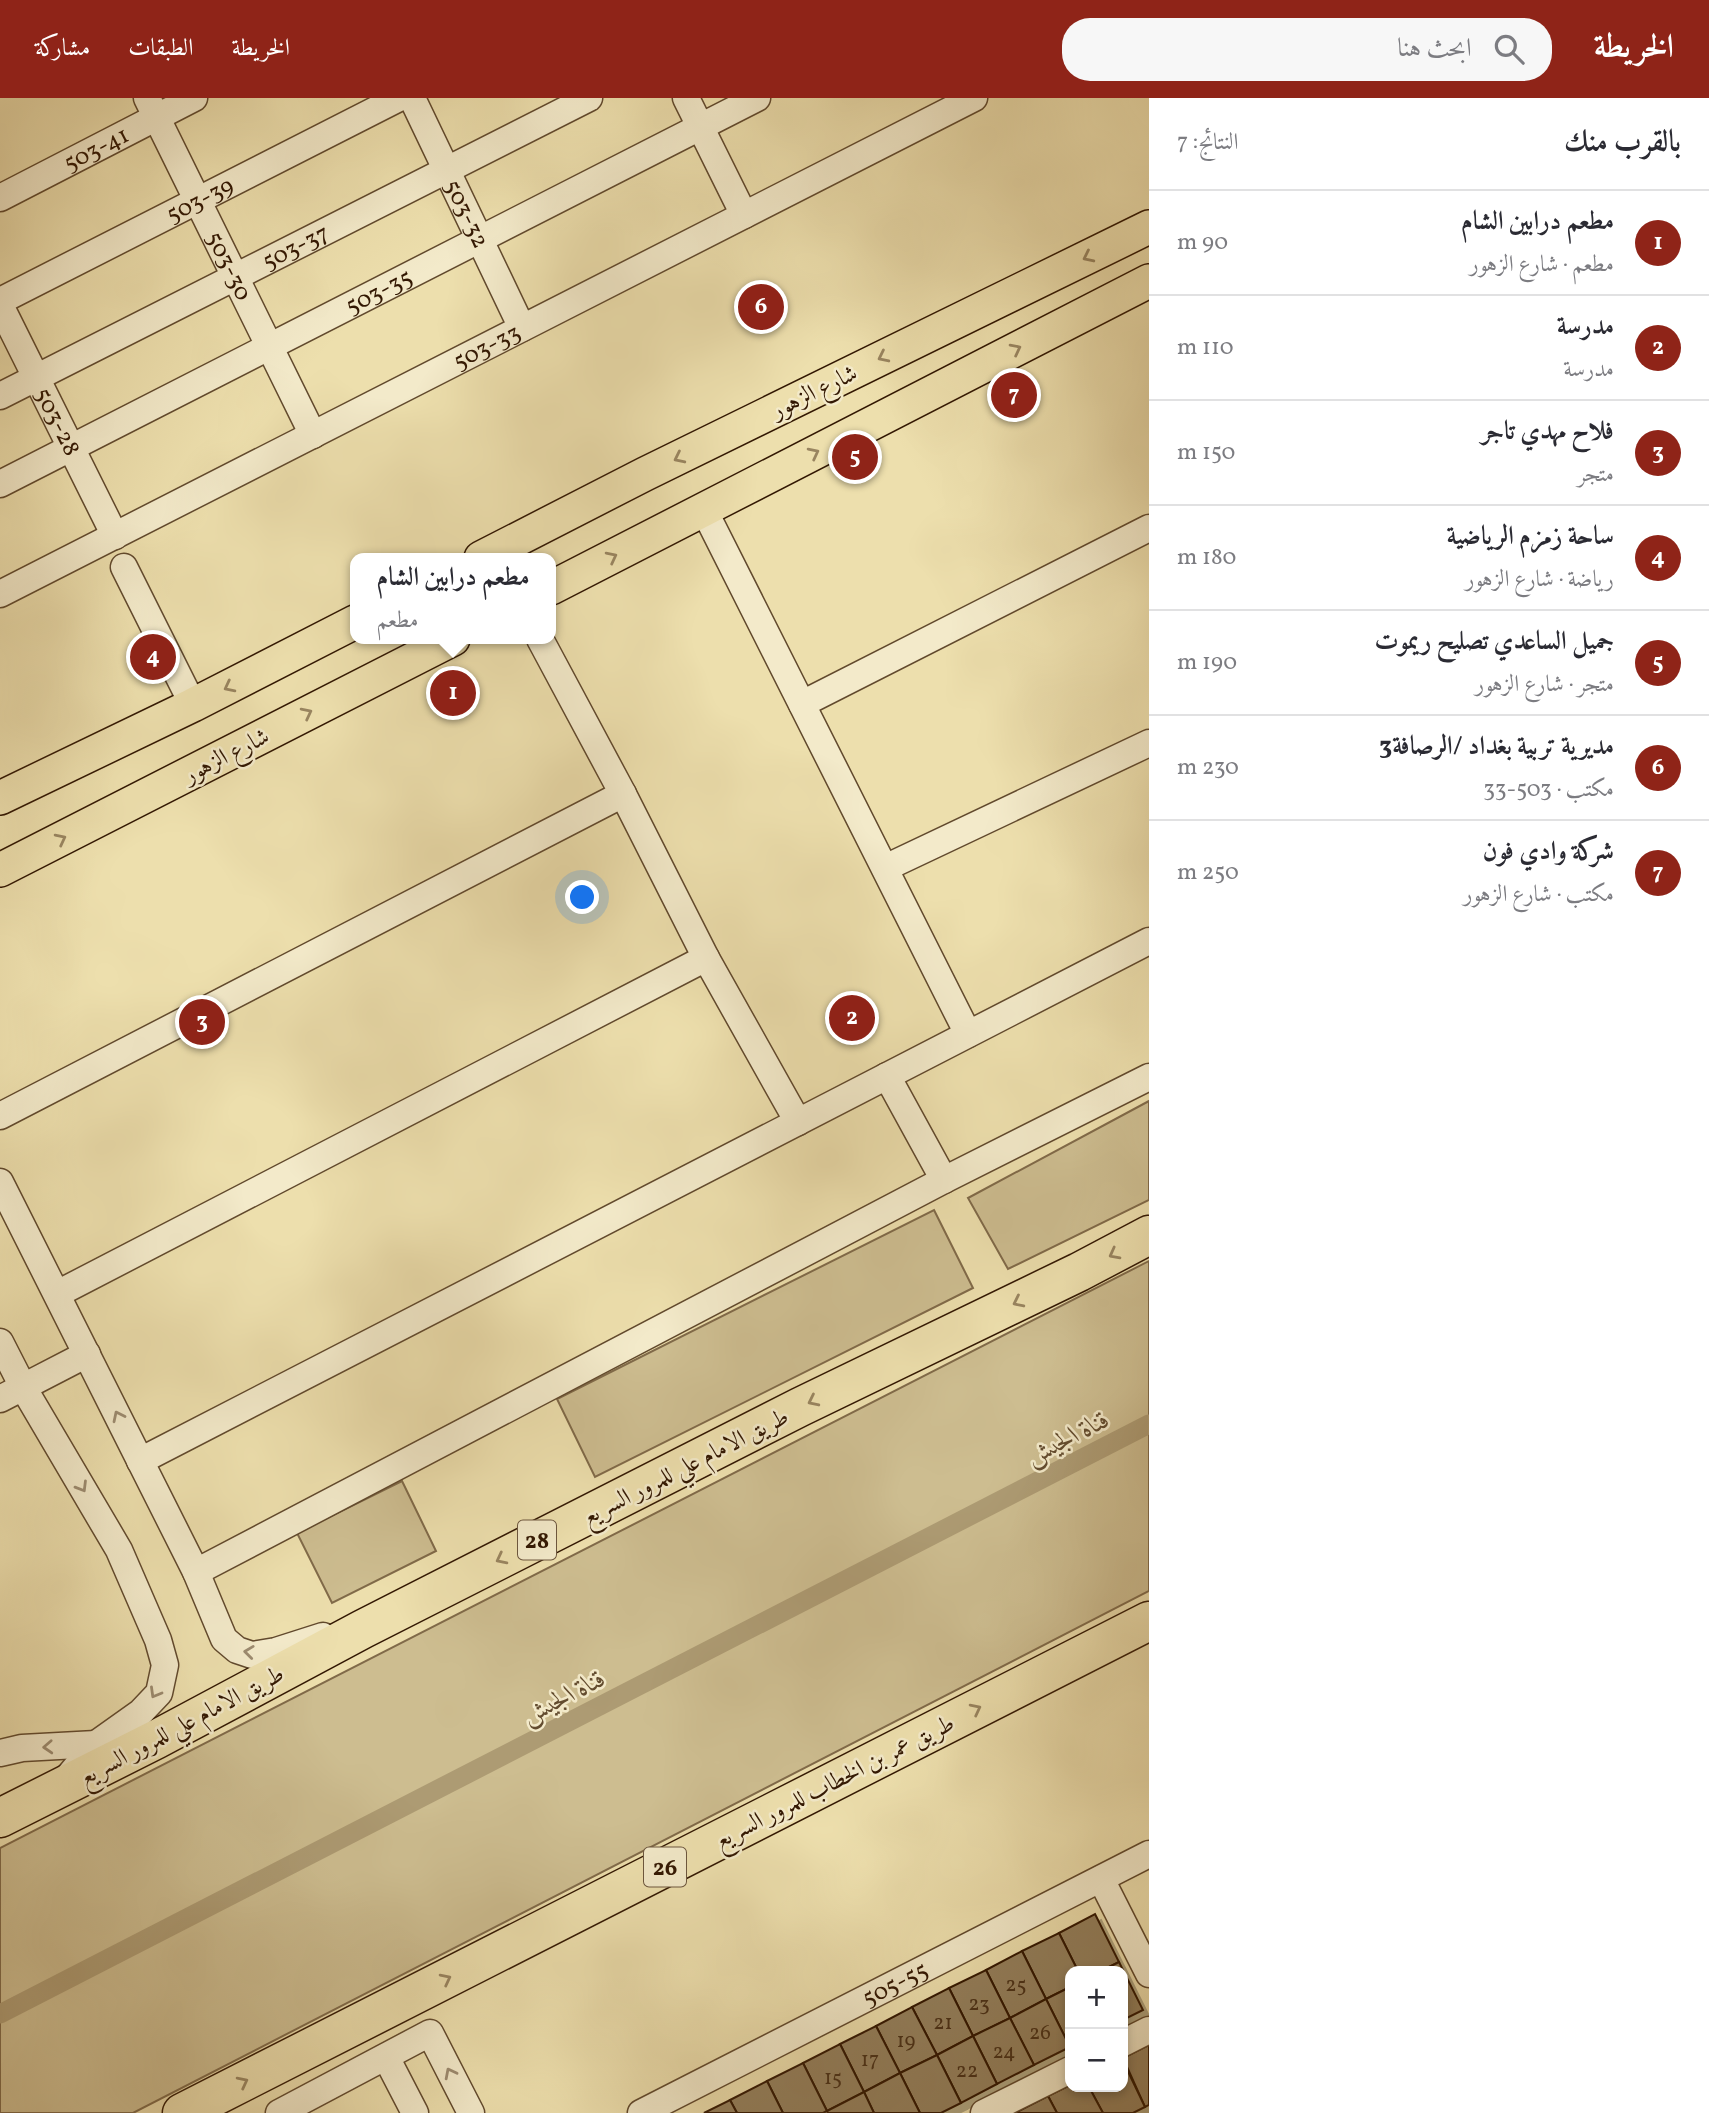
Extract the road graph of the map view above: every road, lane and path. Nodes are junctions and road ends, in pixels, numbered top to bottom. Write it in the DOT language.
graph roads {
  1 [pos="194,98"];
  2 [pos="400,98"];
  3 [pos="412,98"];
  4 [pos="589,98"];
  5 [pos="686,98"];
  6 [pos="757,98"];
  7 [pos="961,101"];
  8 [pos="151,108"];
  9 [pos="700,127"];
  10 [pos="446,170"];
  11 [pos="0,198"];
  12 [pos="197,200"];
  13 [pos="744,215"];
  14 [pos="1149,227"];
  15 [pos="480,239"];
  16 [pos="235,277"];
  17 [pos="1149,281"];
  18 [pos="0,303"];
  19 [pos="522,328"];
  20 [pos="270,346"];
  21 [pos="36,378"];
  22 [pos="0,396"];
  23 [pos="313,435"];
  24 [pos="71,447"];
  25 [pos="0,484"];
  26 [pos="704,510"];
  27 [pos="1149,528"];
  28 [pos="115,536"];
  29 [pos="491,553"];
  30 [pos="124,566"];
  31 [pos="556,585"];
  32 [pos="0,594"];
  33 [pos="350,625"];
  34 [pos="443,644"];
  35 [pos="543,644"];
  36 [pos="802,704"];
  37 [pos="193,705"];
  38 [pos="1149,743"];
  39 [pos="623,794"];
  40 [pos="0,798"];
  41 [pos="885,868"];
  42 [pos="0,870"];
  43 [pos="1149,941"];
  44 [pos="706,958"];
  45 [pos="968,1034"];
  46 [pos="887,1076"];
  47 [pos="1149,1077"];
  48 [pos="0,1116"];
  49 [pos="798,1122"];
  50 [pos="944,1180"];
  51 [pos="0,1182"];
  52 [pos="1149,1235"];
  53 [pos="57,1294"];
  54 [pos="0,1342"];
  55 [pos="87,1354"];
  56 [pos="11,1393"];
  57 [pos="140,1461"];
  58 [pos="196,1572"];
  59 [pos="1149,1621"];
  60 [pos="362,1629"];
  61 [pos="96,1744"];
  62 [pos="0,1753"];
  63 [pos="58,1789"];
  64 [pos="0,1818"];
  65 [pos="1149,1854"];
  66 [pos="1101,1879"];
  67 [pos="1149,1974"];
  68 [pos="1149,2030"];
  69 [pos="1128,2040"];
  70 [pos="387,2057"];
  71 [pos="1065,2072"];
  72 [pos="182,2113"];
  73 [pos="279,2113"];
  74 [pos="415,2113"];
  75 [pos="471,2113"];
  76 [pos="641,2113"];
  77 [pos="984,2113"];
  1 -- 8 [label="street, 503-41"];
  2 -- 12 [label="street, 503-39"];
  3 -- 10 [label="street, 503-32"];
  4 -- 10 [label="street, 503-37"];
  5 -- 9 [label="street"];
  6 -- 9 [label="street, 503-35"];
  7 -- 13 [label="street, 503-33"];
  8 -- 11 [label="street, 503-41"];
  8 -- 12 [label="street, 503-30"];
  9 -- 13 [label="street"];
  9 -- 15 [label="street, 503-35"];
  10 -- 15 [label="street, 503-32"];
  10 -- 16 [label="street, 503-37"];
  12 -- 16 [label="street, 503-30"];
  12 -- 18 [label="street, 503-39"];
  13 -- 19 [label="street, 503-33"];
  14 -- 29 [label="main road, شارع الزهور, one-way"];
  15 -- 19 [label="street, 503-32"];
  15 -- 20 [label="street, 503-35"];
  16 -- 20 [label="street, 503-30"];
  16 -- 21 [label="street, 503-37"];
  26 -- 17 [label="main road, one-way"];
  18 -- 21 [label="street, 503-28"];
  19 -- 23 [label="street, 503-33"];
  20 -- 23 [label="street, 503-30"];
  20 -- 24 [label="street, 503-35"];
  21 -- 22 [label="street, 503-37"];
  21 -- 24 [label="street, 503-28"];
  23 -- 28 [label="street, 503-33"];
  24 -- 25 [label="street, 503-35"];
  24 -- 28 [label="street, 503-28"];
  31 -- 26 [label="main road, one-way"];
  26 -- 36 [label="street"];
  27 -- 36 [label="street"];
  28 -- 32 [label="street, 503-33"];
  30 -- 37 [label="street"];
  33 -- 37 [label="main road, one-way"];
  42 -- 34 [label="main road, شارع الزهور, one-way"];
  35 -- 39 [label="street"];
  36 -- 41 [label="street"];
  37 -- 40 [label="main road"];
  38 -- 41 [label="street"];
  39 -- 44 [label="street"];
  39 -- 48 [label="street"];
  41 -- 45 [label="street"];
  43 -- 45 [label="street"];
  44 -- 49 [label="street"];
  44 -- 53 [label="street"];
  45 -- 46 [label="street"];
  46 -- 49 [label="street"];
  46 -- 50 [label="street"];
  47 -- 50 [label="street"];
  49 -- 57 [label="street"];
  50 -- 58 [label="street"];
  51 -- 53 [label="street"];
  52 -- 60 [label="highway, طريق الامام علي للمرور السريع / 28, one-way"];
  53 -- 55 [label="street"];
  54 -- 56 [label="street"];
  55 -- 56 [label="street"];
  57 -- 55 [label="street, one-way"];
  56 -- 61 [label="street, one-way"];
  57 -- 58 [label="street"];
  60 -- 58 [label="street, one-way"];
  72 -- 59 [label="highway, طريق عمر بن الخطاب للمرور السريع / 26, one-way"];
  60 -- 63 [label="highway, طريق الامام علي للمرور السريع / 28"];
  61 -- 62 [label="street, one-way"];
  61 -- 63 [label="street"];
  63 -- 64 [label="highway, طريق الامام علي للمرور السريع / 28"];
  65 -- 66 [label="street, 505-55"];
  66 -- 67 [label="street"];
  66 -- 76 [label="street, 505-55"];
  68 -- 69 [label="street"];
  70 -- 73 [label="street"];
  70 -- 74 [label="street"];
  75 -- 70 [label="street, one-way"];
  71 -- 77 [label="street"];
}
